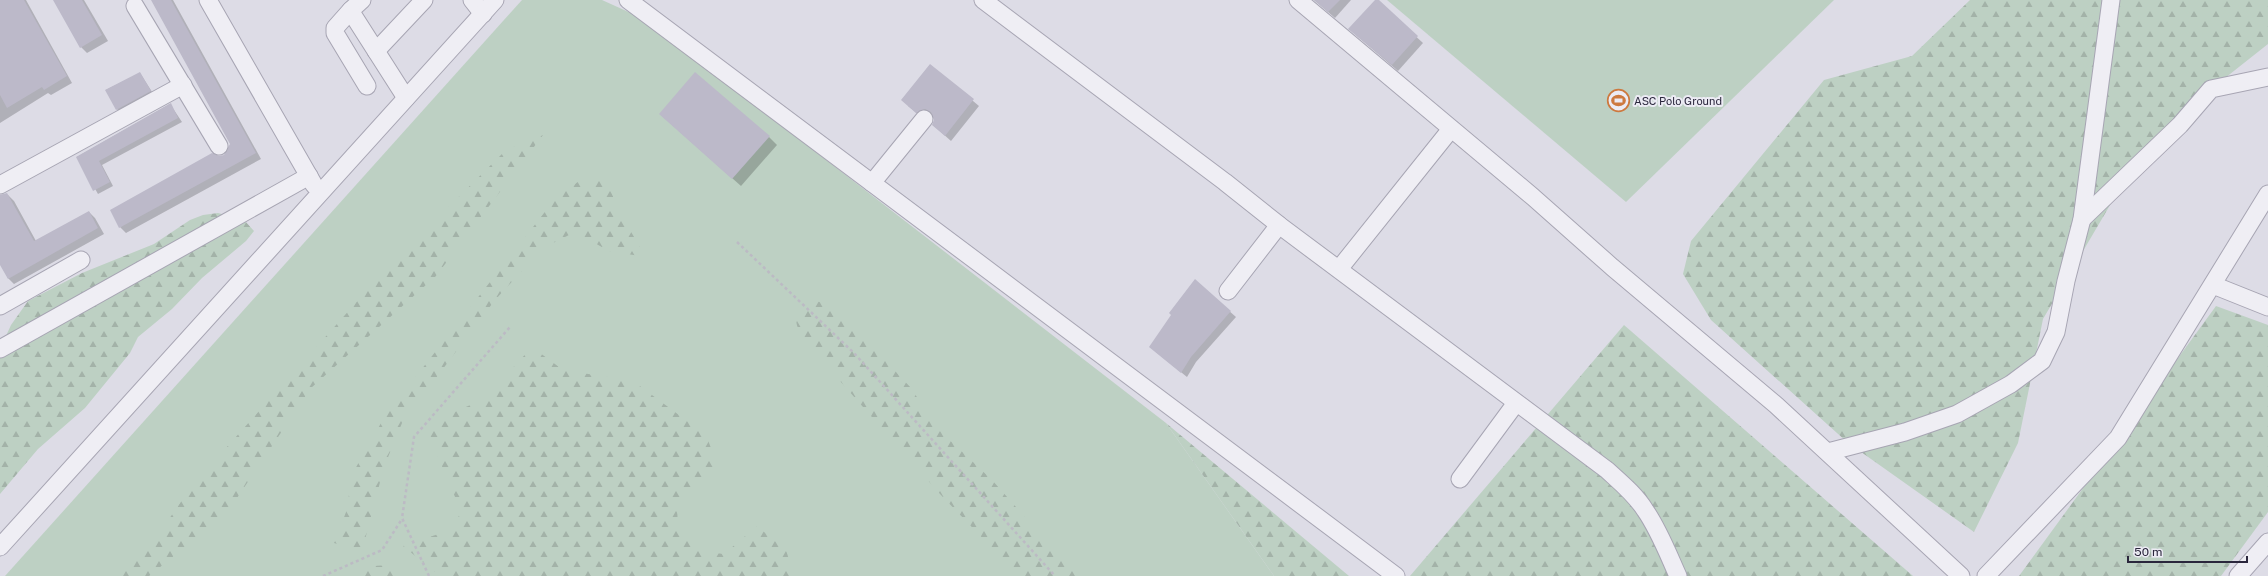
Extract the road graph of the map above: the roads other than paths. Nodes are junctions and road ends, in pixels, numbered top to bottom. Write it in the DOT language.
graph roads {
  1 [pos="208,0"];
  2 [pos="424,0"];
  3 [pos="472,0"];
  4 [pos="495,0"];
  5 [pos="628,0"];
  6 [pos="983,0"];
  7 [pos="1298,0"];
  8 [pos="2111,0"];
  9 [pos="356,5"];
  10 [pos="135,6"];
  11 [pos="482,14"];
  12 [pos="376,51"];
  13 [pos="2268,77"];
  14 [pos="183,85"];
  15 [pos="367,86"];
  16 [pos="406,98"];
  17 [pos="924,119"];
  18 [pos="1452,129"];
  19 [pos="219,146"];
  20 [pos="309,176"];
  21 [pos="872,183"];
  22 [pos="0,185"];
  23 [pos="319,194"];
  24 [pos="2268,194"];
  25 [pos="2082,219"];
  26 [pos="1279,225"];
  27 [pos="81,260"];
  28 [pos="1339,269"];
  29 [pos="2213,285"];
  30 [pos="1228,291"];
  31 [pos="0,306"];
  32 [pos="2268,307"];
  33 [pos="0,347"];
  34 [pos="1516,404"];
  35 [pos="1828,452"];
  36 [pos="1460,478"];
  37 [pos="2268,542"];
  38 [pos="0,547"];
  39 [pos="1396,576"];
  40 [pos="1678,576"];
  41 [pos="1961,576"];
  42 [pos="1986,576"];
  43 [pos="2238,576"];
  1 -- 20 [label="lane"];
  2 -- 12 [label="lane"];
  3 -- 11 [label="lane"];
  4 -- 11 [label="lane"];
  5 -- 21 [label="lane"];
  6 -- 26 [label="lane"];
  7 -- 18 [label="lane"];
  8 -- 25 [label="lane"];
  9 -- 12 [label="lane"];
  9 -- 15 [label="lane"];
  10 -- 14 [label="lane"];
  11 -- 16 [label="lane"];
  12 -- 16 [label="lane"];
  13 -- 25 [label="lane"];
  14 -- 19 [label="lane"];
  14 -- 22 [label="lane"];
  16 -- 23 [label="lane"];
  17 -- 21 [label="lane"];
  18 -- 28 [label="lane"];
  18 -- 35 [label="lane"];
  20 -- 23 [label="lane"];
  20 -- 33 [label="lane"];
  21 -- 39 [label="lane"];
  23 -- 38 [label="lane"];
  24 -- 29 [label="lane"];
  25 -- 35 [label="lane"];
  26 -- 28 [label="lane"];
  26 -- 30 [label="lane"];
  27 -- 31 [label="lane"];
  28 -- 34 [label="lane"];
  29 -- 32 [label="lane"];
  29 -- 42 [label="lane"];
  34 -- 36 [label="lane"];
  34 -- 40 [label="lane"];
  35 -- 41 [label="lane"];
  37 -- 43 [label="lane"];
}
